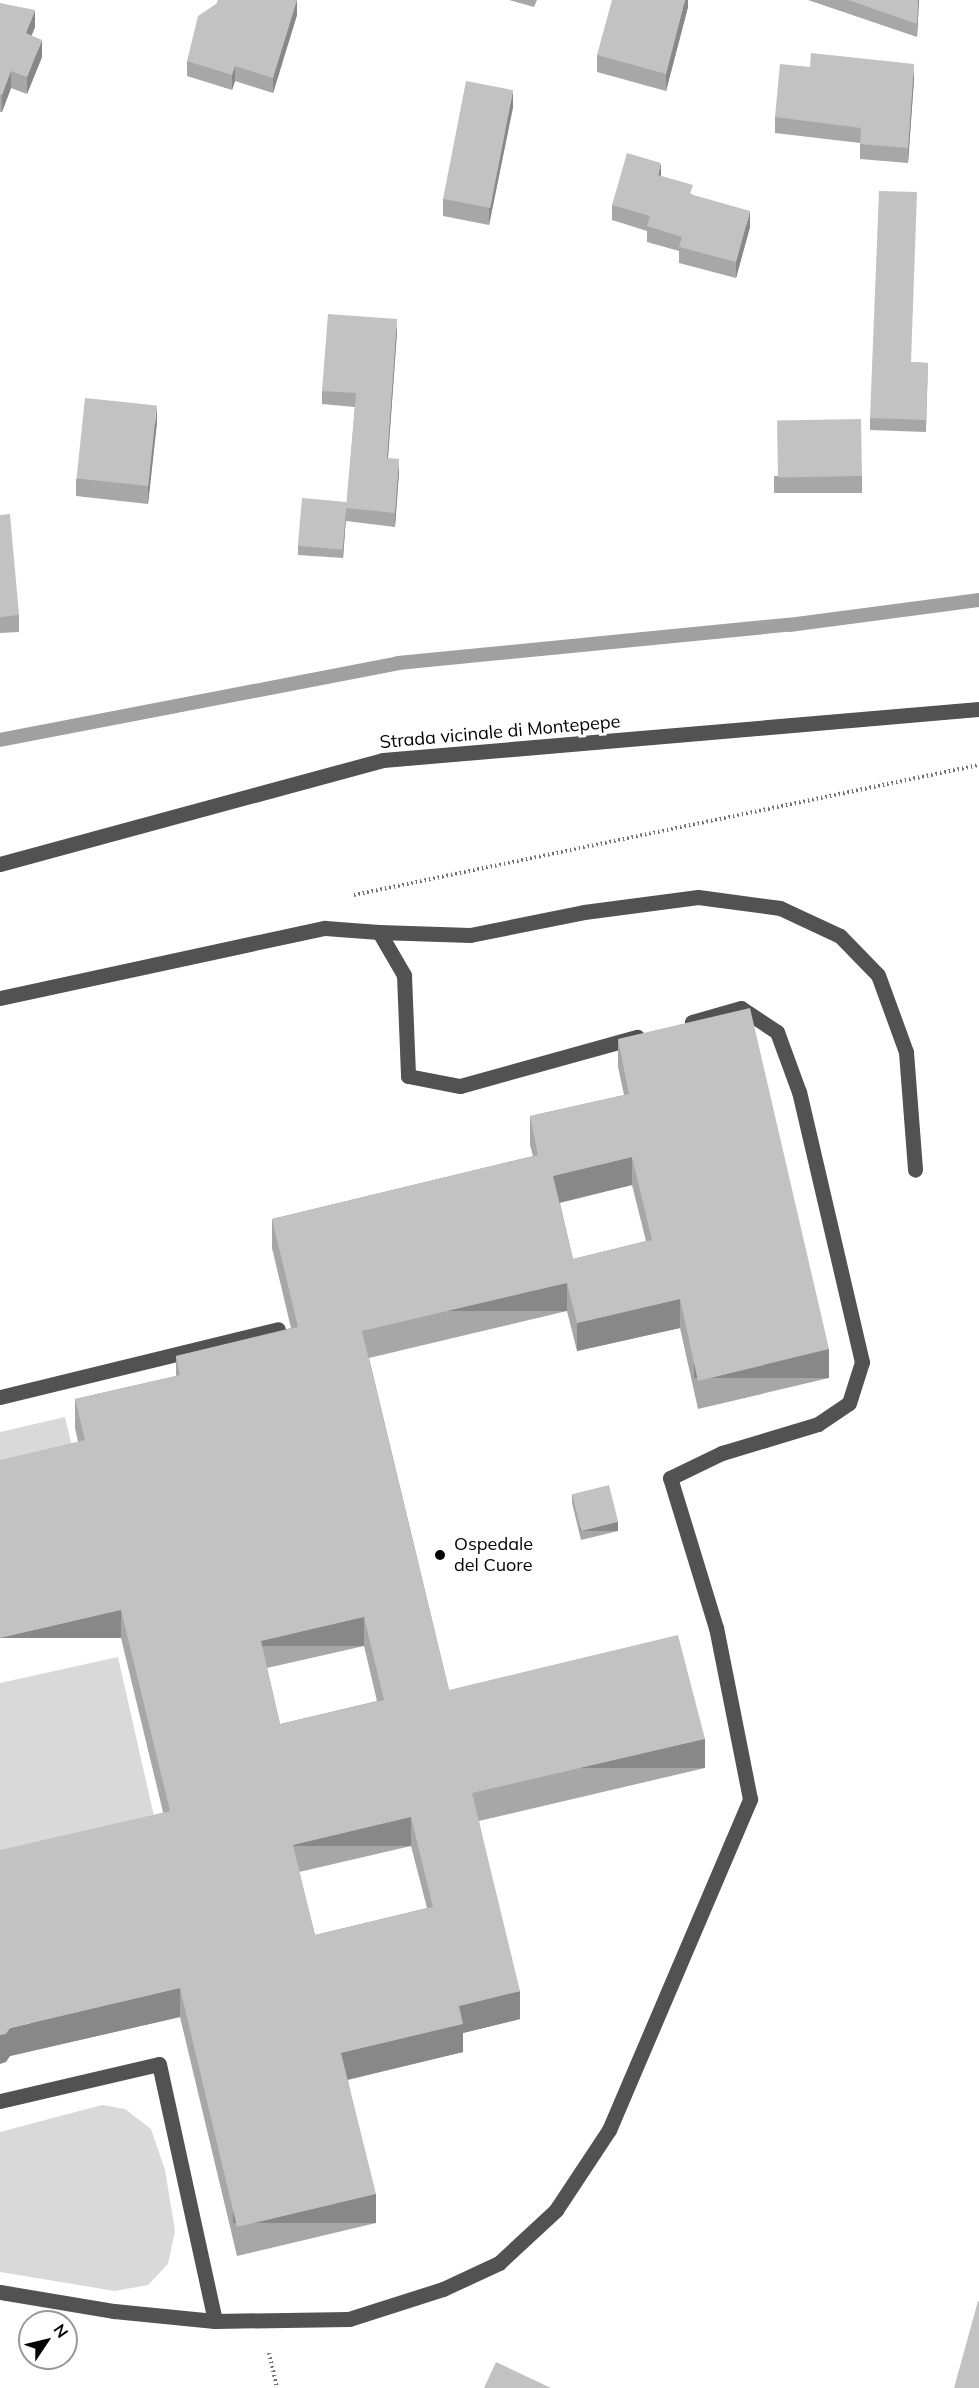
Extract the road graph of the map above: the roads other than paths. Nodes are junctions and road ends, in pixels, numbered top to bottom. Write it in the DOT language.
graph roads {
  1 [pos="979,709"];
  2 [pos="0,864"];
  3 [pos="379,932"];
  4 [pos="0,998"];
  5 [pos="674,1027"];
  6 [pos="651,1033"];
  7 [pos="915,1170"];
  8 [pos="278,1329"];
  9 [pos="0,1397"];
  10 [pos="0,2101"];
  11 [pos="0,2292"];
  12 [pos="215,2321"];
  1 -- 2 [label="street, Strada vicinale di Montepepe"];
  3 -- 4 [label="street"];
  3 -- 6 [label="street"];
  3 -- 7 [label="street"];
  5 -- 12 [label="street"];
  8 -- 9 [label="street"];
  10 -- 12 [label="street"];
  11 -- 12 [label="street"];
}
